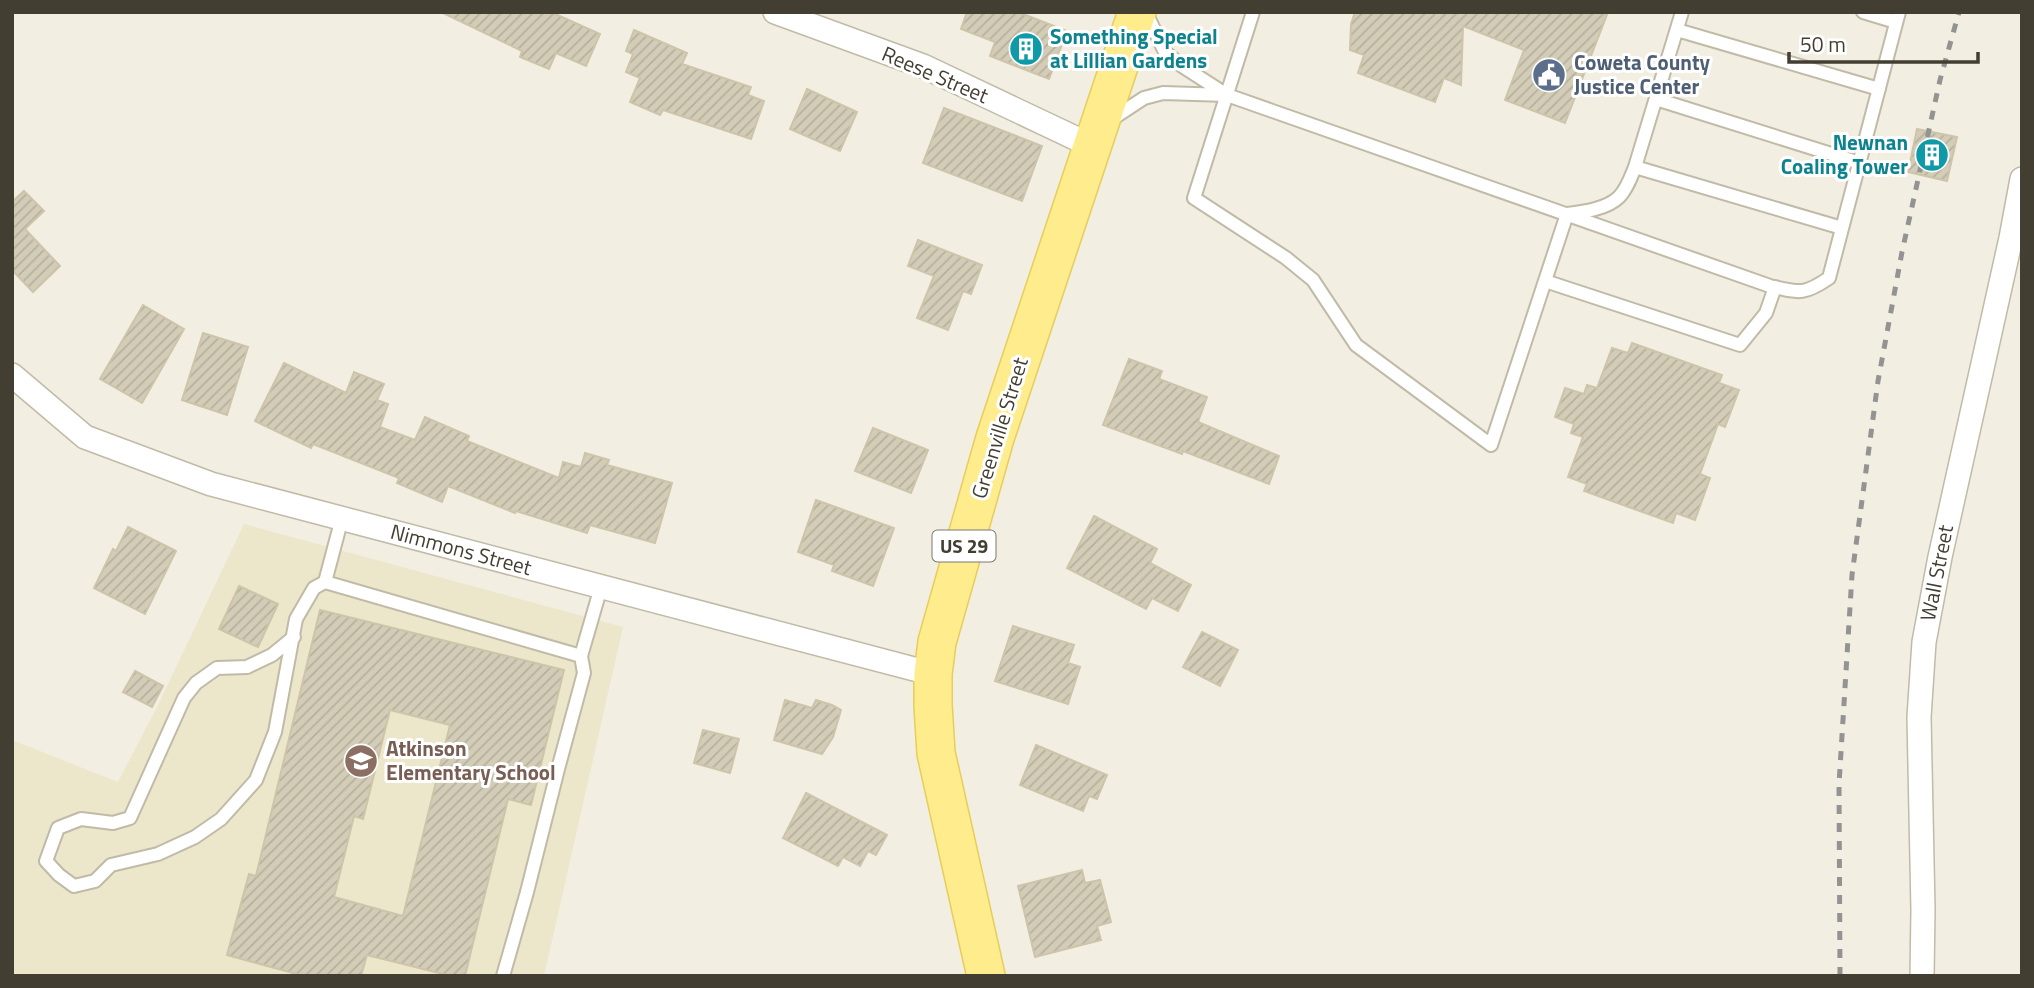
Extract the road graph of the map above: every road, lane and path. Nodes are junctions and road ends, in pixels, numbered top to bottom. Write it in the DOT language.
graph roads {
  1 [pos="775,12"];
  2 [pos="1137,12"];
  3 [pos="1146,12"];
  4 [pos="1253,12"];
  5 [pos="1682,12"];
  6 [pos="1863,12"];
  7 [pos="1898,17"];
  8 [pos="1677,30"];
  9 [pos="1879,89"];
  10 [pos="1227,95"];
  11 [pos="1656,99"];
  12 [pos="1095,137"];
  13 [pos="1860,163"];
  14 [pos="1635,167"];
  15 [pos="2022,179"];
  16 [pos="1567,214"];
  17 [pos="1842,228"];
  18 [pos="1545,281"];
  19 [pos="1775,287"];
  20 [pos="12,375"];
  21 [pos="342,518"];
  22 [pos="325,582"];
  23 [pos="601,587"];
  24 [pos="294,637"];
  25 [pos="581,656"];
  26 [pos="933,674"];
  27 [pos="503,976"];
  28 [pos="986,976"];
  29 [pos="1922,976"];
  1 -- 12 [label="street, Reese Street"];
  2 -- 12 [label="main road, Greenville Street / US 29"];
  3 -- 10 [label="lane"];
  4 -- 10 [label="lane"];
  5 -- 8 [label="lane"];
  6 -- 7 [label="lane"];
  7 -- 9 [label="lane"];
  8 -- 9 [label="lane"];
  8 -- 11 [label="lane"];
  9 -- 13 [label="lane"];
  10 -- 12 [label="lane"];
  10 -- 16 [label="lane"];
  10 -- 18 [label="lane"];
  11 -- 13 [label="lane"];
  11 -- 14 [label="lane"];
  12 -- 26 [label="main road, Greenville Street / US 29"];
  13 -- 17 [label="lane"];
  14 -- 16 [label="lane"];
  14 -- 17 [label="lane"];
  15 -- 29 [label="street, Wall Street"];
  16 -- 18 [label="lane"];
  16 -- 19 [label="lane"];
  17 -- 19 [label="lane"];
  18 -- 19 [label="lane"];
  20 -- 21 [label="street, Nimmons Street"];
  21 -- 22 [label="lane"];
  21 -- 23 [label="street, Nimmons Street"];
  22 -- 24 [label="lane"];
  22 -- 25 [label="lane"];
  23 -- 25 [label="lane"];
  23 -- 26 [label="street, Nimmons Street"];
  24 -- 24 [label="lane"];
  25 -- 27 [label="lane"];
  26 -- 28 [label="main road, Greenville Street / US 29"];
}
